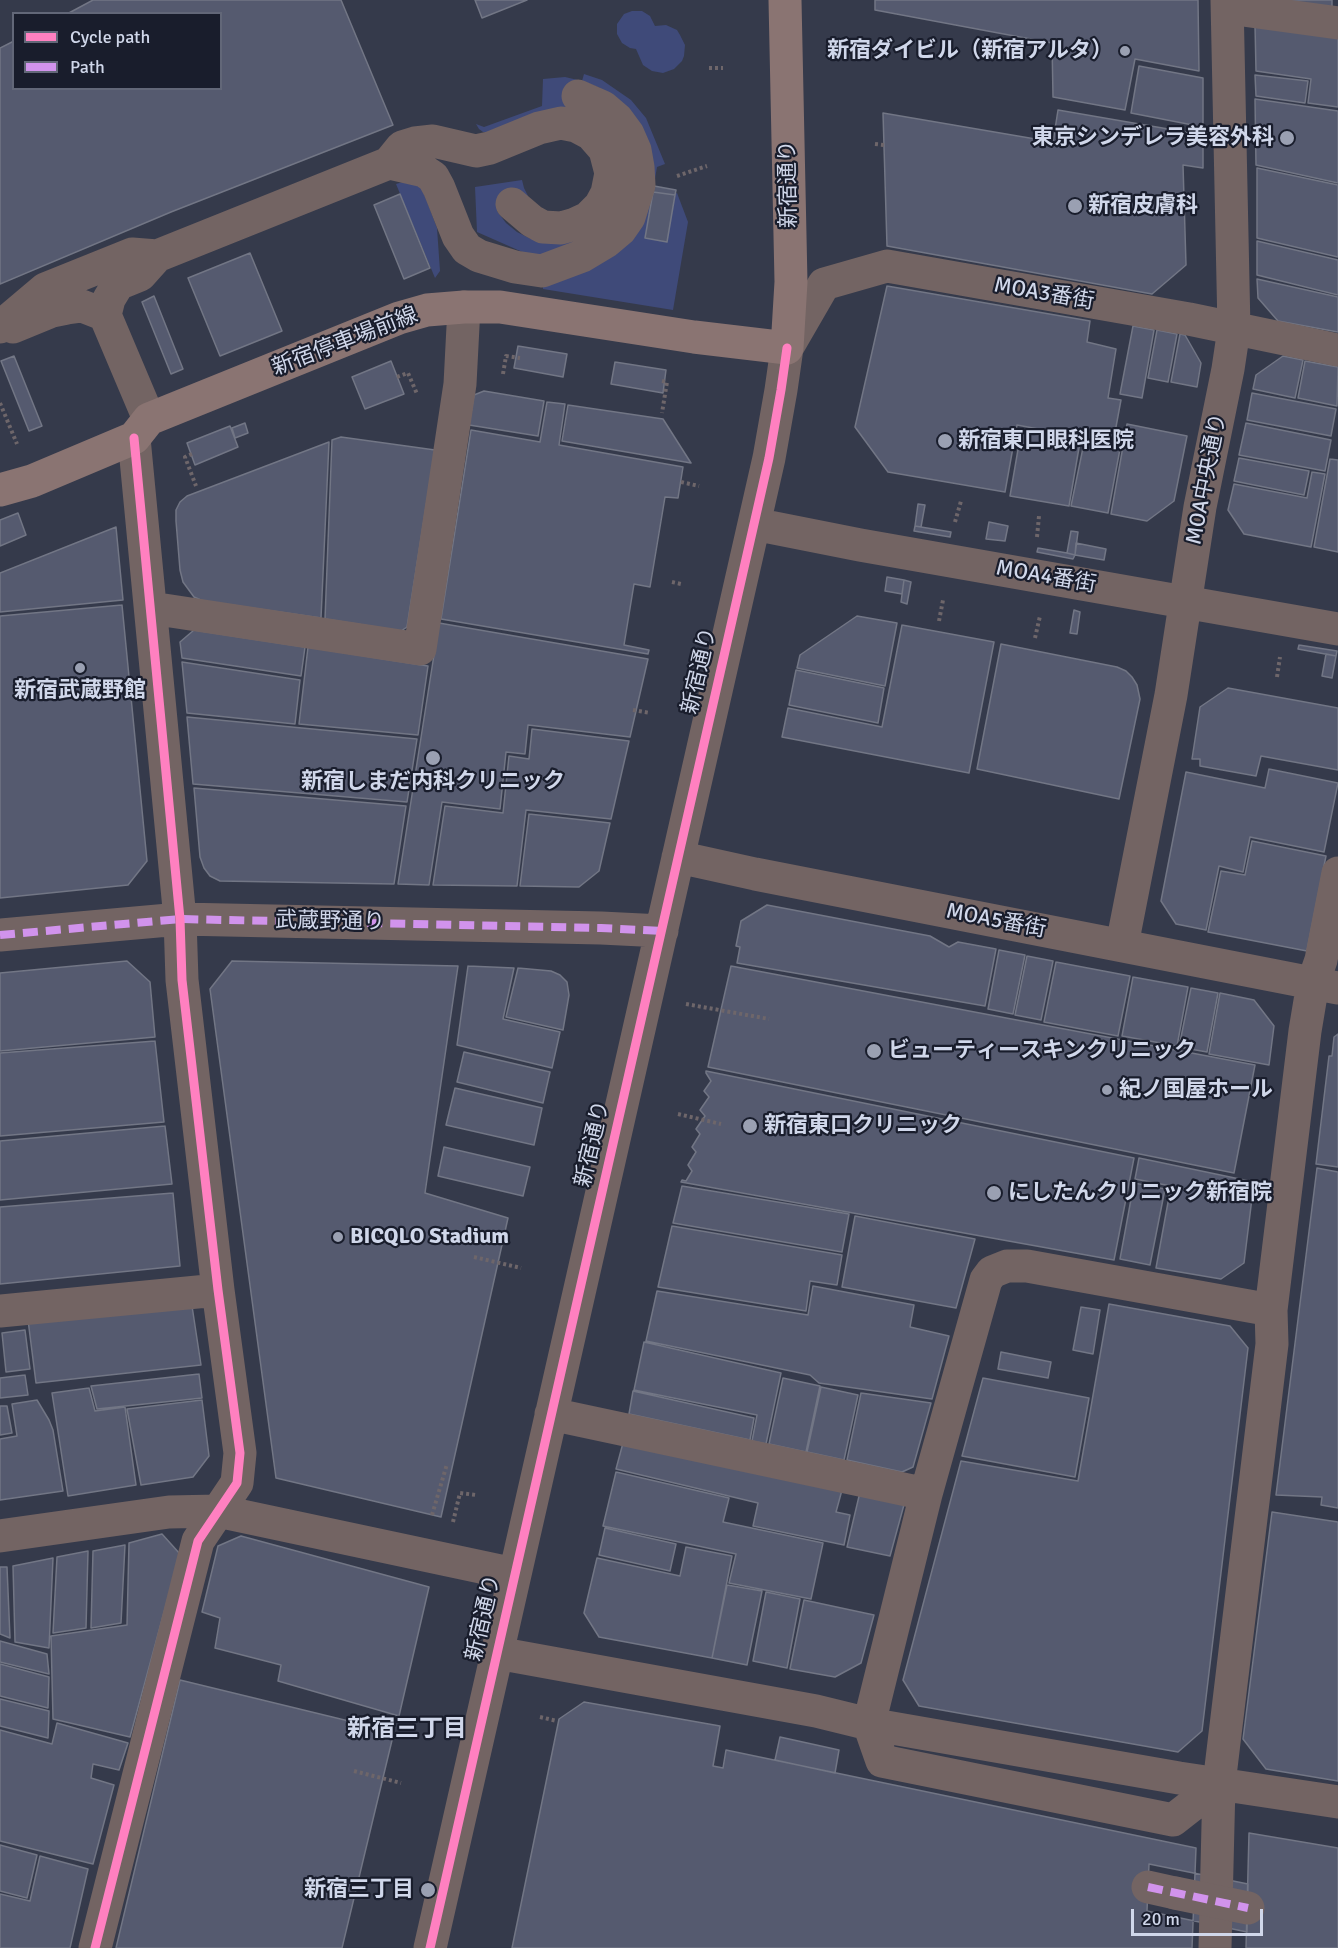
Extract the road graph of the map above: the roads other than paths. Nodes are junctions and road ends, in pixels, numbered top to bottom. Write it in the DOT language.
graph roads {
  1 [pos="785,0"];
  2 [pos="1227,4"];
  3 [pos="1338,23"];
  4 [pos="578,96"];
  5 [pos="389,163"];
  6 [pos="512,204"];
  7 [pos="158,256"];
  8 [pos="464,307"];
  9 [pos="105,315"];
  10 [pos="0,329"];
  11 [pos="1234,329"];
  12 [pos="787,348"];
  13 [pos="1338,350"];
  14 [pos="142,428"];
  15 [pos="0,490"];
  16 [pos="754,524"];
  17 [pos="1186,601"];
  18 [pos="151,608"];
  19 [pos="1338,629"];
  20 [pos="678,857"];
  21 [pos="1338,873"];
  22 [pos="180,919"];
  23 [pos="662,931"];
  24 [pos="0,935"];
  25 [pos="1122,945"];
  26 [pos="1326,985"];
  27 [pos="218,1290"];
  28 [pos="1271,1310"];
  29 [pos="0,1311"];
  30 [pos="551,1414"];
  31 [pos="926,1494"];
  32 [pos="218,1511"];
  33 [pos="0,1536"];
  34 [pos="514,1574"];
  35 [pos="497,1653"];
  36 [pos="869,1724"];
  37 [pos="1219,1784"];
  38 [pos="1338,1802"];
  39 [pos="1148,1887"];
  40 [pos="1248,1908"];
  41 [pos="94,1948"];
  42 [pos="430,1948"];
  43 [pos="1215,1948"];
  1 -- 12 [label="main road, 新宿通り"];
  2 -- 3 [label="street, MOA中央通り"];
  2 -- 11 [label="street, MOA中央通り"];
  4 -- 5 [label="street"];
  5 -- 6 [label="street"];
  5 -- 7 [label="street"];
  7 -- 9 [label="street"];
  7 -- 10 [label="street"];
  8 -- 12 [label="main road, 新宿停車場前線"];
  8 -- 14 [label="main road, 新宿停車場前線"];
  8 -- 18 [label="street"];
  9 -- 10 [label="street"];
  9 -- 14 [label="street"];
  11 -- 12 [label="street, MOA3番街"];
  11 -- 13 [label="street, MOA3番街"];
  11 -- 17 [label="street, MOA中央通り"];
  12 -- 16 [label="street, 新宿通り"];
  14 -- 15 [label="main road, 新宿停車場前線"];
  14 -- 18 [label="street"];
  16 -- 17 [label="street, MOA4番街"];
  16 -- 20 [label="street, 新宿通り"];
  17 -- 19 [label="street, MOA4番街"];
  17 -- 25 [label="street, MOA中央通り"];
  18 -- 22 [label="street"];
  20 -- 23 [label="street, 新宿通り"];
  20 -- 25 [label="street, MOA5番街"];
  21 -- 26 [label="street"];
  22 -- 23 [label="street, 武蔵野通り"];
  22 -- 24 [label="street, 武蔵野通り"];
  22 -- 27 [label="street"];
  23 -- 30 [label="street, 新宿通り"];
  25 -- 26 [label="street, MOA5番街"];
  26 -- 28 [label="street"];
  27 -- 29 [label="street"];
  27 -- 32 [label="street"];
  28 -- 31 [label="street"];
  28 -- 37 [label="street"];
  30 -- 31 [label="street"];
  30 -- 34 [label="street, 新宿通り"];
  31 -- 36 [label="street"];
  32 -- 33 [label="street"];
  32 -- 34 [label="street"];
  32 -- 41 [label="street"];
  34 -- 35 [label="street, 新宿通り"];
  35 -- 36 [label="street"];
  35 -- 42 [label="street, 新宿通り"];
  36 -- 37 [label="street"];
  37 -- 38 [label="street"];
  37 -- 43 [label="street"];
  39 -- 40 [label="street, bridge"];
}
